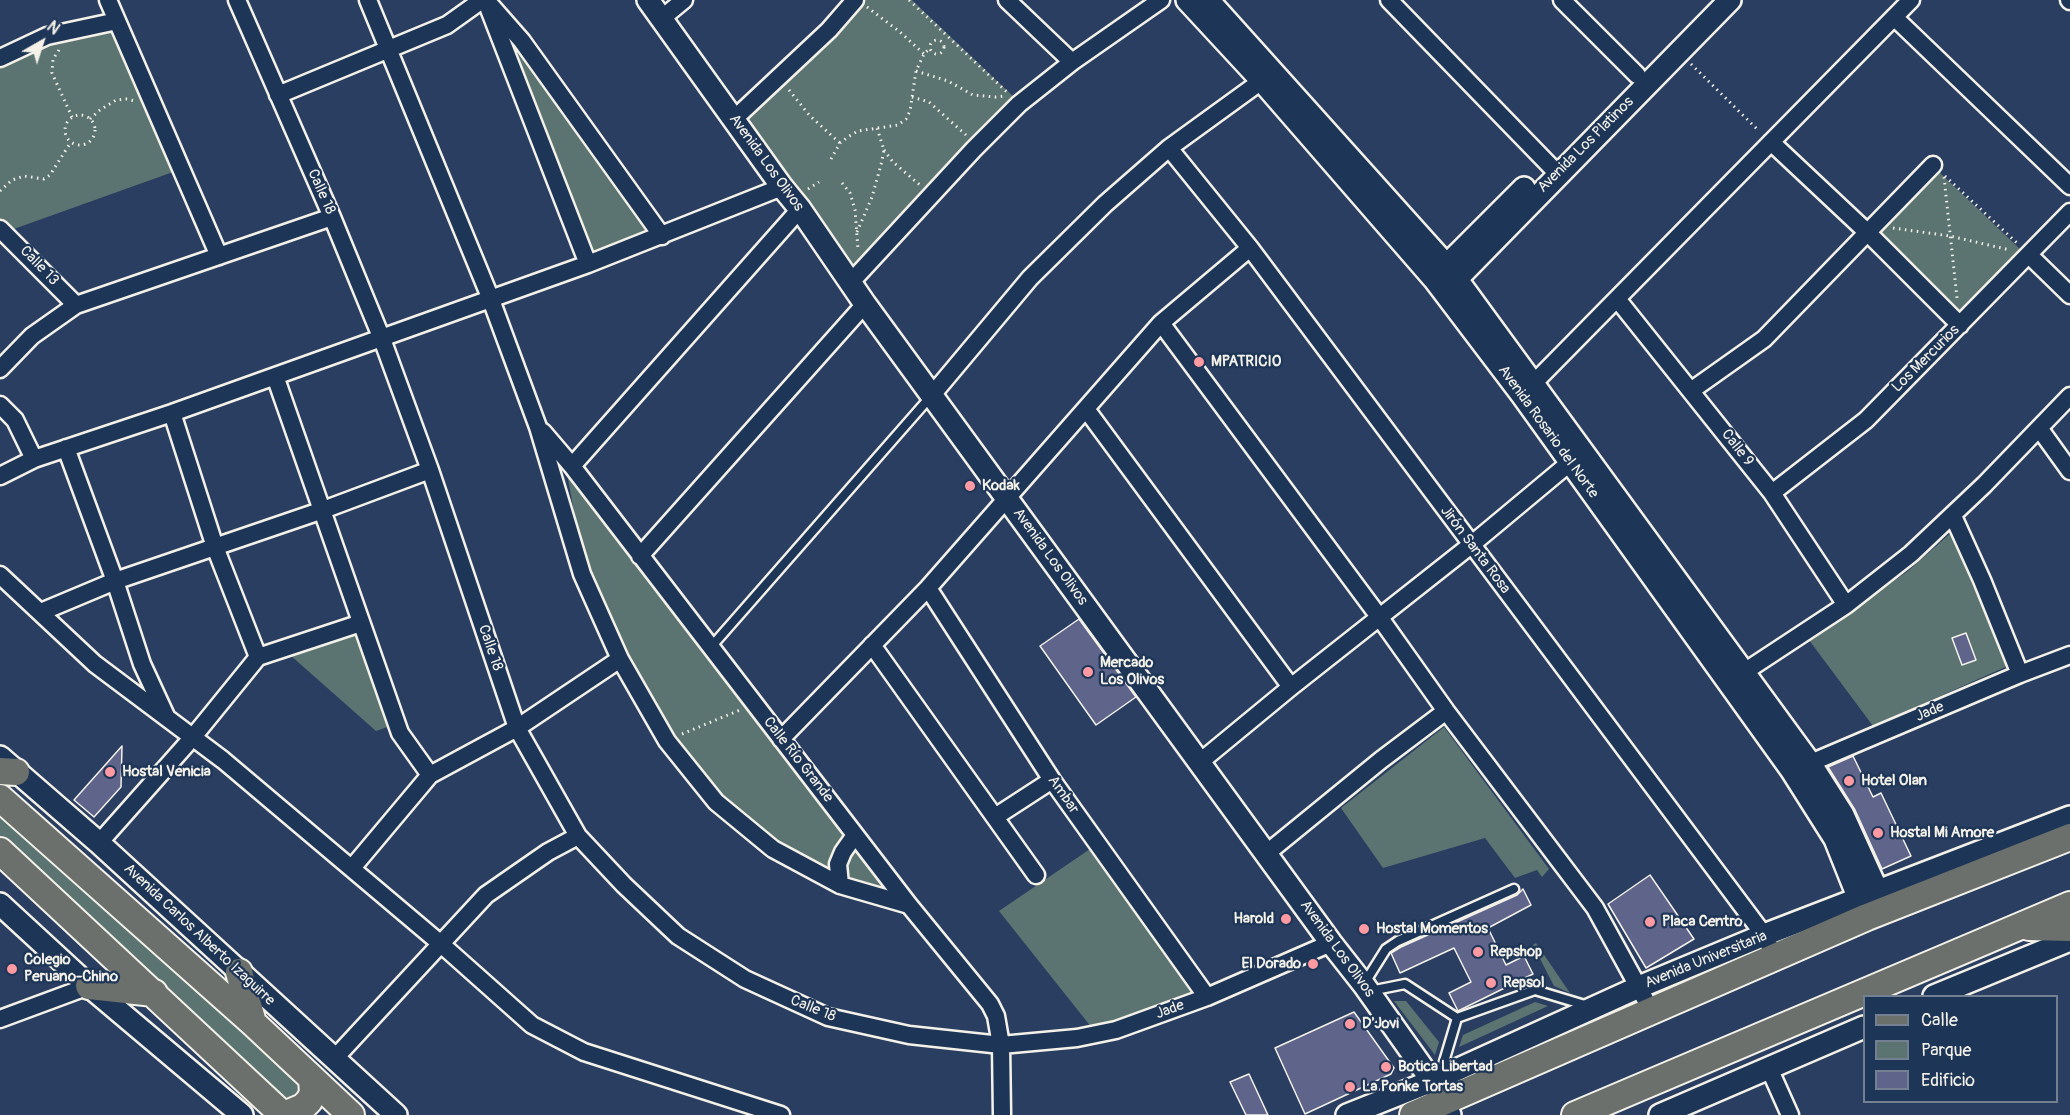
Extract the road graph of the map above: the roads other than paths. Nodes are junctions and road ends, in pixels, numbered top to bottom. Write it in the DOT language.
graph roads {
  1 [pos="108,0"];
  2 [pos="237,0"];
  3 [pos="368,0"];
  4 [pos="485,0"];
  5 [pos="648,0"];
  6 [pos="684,0"];
  7 [pos="1007,0"];
  8 [pos="1161,0"];
  9 [pos="1187,0"];
  10 [pos="1208,0"];
  11 [pos="1389,0"];
  12 [pos="1562,0"];
  13 [pos="1710,0"];
  14 [pos="1730,0"];
  15 [pos="1911,0"];
  16 [pos="861,3"];
  17 [pos="1894,17"];
  18 [pos="661,19"];
  19 [pos="117,21"];
  20 [pos="388,48"];
  21 [pos="0,58"];
  22 [pos="1072,62"];
  23 [pos="1636,75"];
  24 [pos="1268,76"];
  25 [pos="278,95"];
  26 [pos="733,120"];
  27 [pos="1772,142"];
  28 [pos="1169,148"];
  29 [pos="1933,165"];
  30 [pos="1553,169"];
  31 [pos="2070,186"];
  32 [pos="782,187"];
  33 [pos="802,201"];
  34 [pos="2070,212"];
  35 [pos="332,217"];
  36 [pos="0,229"];
  37 [pos="1872,229"];
  38 [pos="662,236"];
  39 [pos="1250,248"];
  40 [pos="2029,255"];
  41 [pos="219,256"];
  42 [pos="588,264"];
  43 [pos="1445,279"];
  44 [pos="851,282"];
  45 [pos="2070,295"];
  46 [pos="490,297"];
  47 [pos="1618,300"];
  48 [pos="865,304"];
  49 [pos="76,305"];
  50 [pos="1161,323"];
  51 [pos="1960,325"];
  52 [pos="382,339"];
  53 [pos="0,369"];
  54 [pos="275,376"];
  55 [pos="1528,390"];
  56 [pos="1692,390"];
  57 [pos="932,395"];
  58 [pos="2070,396"];
  59 [pos="0,405"];
  60 [pos="1086,409"];
  61 [pos="172,413"];
  62 [pos="538,427"];
  63 [pos="2039,428"];
  64 [pos="66,448"];
  65 [pos="1577,457"];
  66 [pos="34,459"];
  67 [pos="572,466"];
  68 [pos="429,470"];
  69 [pos="2070,471"];
  70 [pos="0,476"];
  71 [pos="1772,493"];
  72 [pos="1006,496"];
  73 [pos="323,510"];
  74 [pos="1953,516"];
  75 [pos="1471,545"];
  76 [pos="215,547"];
  77 [pos="640,556"];
  78 [pos="0,575"];
  79 [pos="115,581"];
  80 [pos="928,588"];
  81 [pos="1846,604"];
  82 [pos="41,612"];
  83 [pos="1380,618"];
  84 [pos="361,623"];
  85 [pos="872,645"];
  86 [pos="711,647"];
  87 [pos="2070,655"];
  88 [pos="258,657"];
  89 [pos="620,659"];
  90 [pos="2020,674"];
  91 [pos="1736,677"];
  92 [pos="1291,687"];
  93 [pos="1446,711"];
  94 [pos="167,718"];
  95 [pos="518,728"];
  96 [pos="193,737"];
  97 [pos="781,739"];
  98 [pos="1200,762"];
  99 [pos="5,766"];
  100 [pos="1801,767"];
  101 [pos="430,775"];
  102 [pos="1052,780"];
  103 [pos="0,798"];
  104 [pos="995,817"];
  105 [pos="2070,817"];
  106 [pos="855,835"];
  107 [pos="578,836"];
  108 [pos="2070,837"];
  109 [pos="99,843"];
  110 [pos="0,850"];
  111 [pos="1267,853"];
  112 [pos="352,868"];
  113 [pos="1036,875"];
  114 [pos="840,885"];
  115 [pos="1514,889"];
  116 [pos="1868,896"];
  117 [pos="0,904"];
  118 [pos="909,904"];
  119 [pos="2070,905"];
  120 [pos="2016,927"];
  121 [pos="2070,928"];
  122 [pos="2070,939"];
  123 [pos="1331,943"];
  124 [pos="441,944"];
  125 [pos="1769,946"];
  126 [pos="239,972"];
  127 [pos="89,986"];
  128 [pos="1639,987"];
  129 [pos="1366,988"];
  130 [pos="154,993"];
  131 [pos="1936,995"];
  132 [pos="1207,997"];
  133 [pos="1594,1008"];
  134 [pos="1651,1010"];
  135 [pos="1457,1018"];
  136 [pos="0,1019"];
  137 [pos="254,1023"];
  138 [pos="1863,1027"];
  139 [pos="1001,1045"];
  140 [pos="334,1059"];
  141 [pos="1769,1068"];
  142 [pos="312,1079"];
  143 [pos="1441,1094"];
  144 [pos="242,1115"];
  145 [pos="284,1115"];
  146 [pos="351,1115"];
  147 [pos="396,1115"];
  148 [pos="781,1115"];
  149 [pos="1002,1115"];
  150 [pos="1347,1115"];
  151 [pos="1413,1115"];
  152 [pos="1575,1115"];
  153 [pos="1660,1115"];
  154 [pos="1791,1115"];
  1 -- 19 [label="street"];
  2 -- 25 [label="street, Calle 18"];
  3 -- 20 [label="street"];
  4 -- 20 [label="street"];
  4 -- 38 [label="street"];
  4 -- 42 [label="street"];
  5 -- 18 [label="street, Avenida Los Olivos"];
  6 -- 18 [label="street"];
  7 -- 22 [label="street"];
  8 -- 22 [label="street"];
  9 -- 24 [label="street, Avenida Rosario del Norte"];
  10 -- 24 [label="street, Avenida Rosario del Norte"];
  11 -- 30 [label="street"];
  12 -- 23 [label="street"];
  13 -- 23 [label="street, Avenida Los Platinos"];
  14 -- 30 [label="street, Avenida Los Platinos"];
  15 -- 17 [label="street"];
  16 -- 26 [label="street"];
  17 -- 27 [label="street"];
  17 -- 31 [label="street"];
  18 -- 26 [label="street, Avenida Los Olivos"];
  19 -- 21 [label="street"];
  19 -- 41 [label="street"];
  20 -- 25 [label="street"];
  20 -- 46 [label="street"];
  22 -- 44 [label="street"];
  23 -- 30 [label="street, Avenida Los Platinos"];
  24 -- 28 [label="street"];
  24 -- 43 [label="street, Avenida Rosario del Norte"];
  25 -- 35 [label="street, Calle 18"];
  26 -- 32 [label="street, Avenida Los Olivos"];
  27 -- 37 [label="street"];
  27 -- 47 [label="street"];
  28 -- 39 [label="street, Jirón Santa Rosa"];
  28 -- 57 [label="street"];
  29 -- 37 [label="street"];
  30 -- 43 [label="street, Avenida Los Platinos"];
  32 -- 33 [label="street, Avenida Los Olivos"];
  32 -- 38 [label="street"];
  33 -- 44 [label="street, Avenida Los Olivos"];
  33 -- 67 [label="street"];
  34 -- 40 [label="street, Los Mercurios"];
  35 -- 41 [label="street"];
  35 -- 52 [label="street, Calle 18"];
  36 -- 49 [label="street, Calle 13"];
  37 -- 51 [label="street"];
  37 -- 56 [label="street"];
  38 -- 42 [label="street"];
  39 -- 50 [label="street"];
  39 -- 75 [label="street, Jirón Santa Rosa"];
  40 -- 45 [label="street"];
  40 -- 51 [label="street, Los Mercurios"];
  41 -- 49 [label="street"];
  42 -- 46 [label="street"];
  43 -- 55 [label="street, Avenida Rosario del Norte"];
  44 -- 48 [label="street, Avenida Los Olivos"];
  46 -- 52 [label="street"];
  46 -- 62 [label="street"];
  47 -- 55 [label="street"];
  47 -- 56 [label="street, Calle 9"];
  48 -- 57 [label="street, Avenida Los Olivos"];
  48 -- 77 [label="street"];
  49 -- 53 [label="street"];
  50 -- 60 [label="street"];
  50 -- 83 [label="street"];
  51 -- 71 [label="street, Los Mercurios"];
  52 -- 54 [label="street"];
  52 -- 68 [label="street, Calle 18"];
  54 -- 61 [label="street"];
  54 -- 73 [label="street"];
  55 -- 65 [label="street, Avenida Rosario del Norte"];
  56 -- 71 [label="street, Calle 9"];
  57 -- 72 [label="street, Avenida Los Olivos"];
  57 -- 86 [label="lane"];
  58 -- 63 [label="street"];
  59 -- 66 [label="street"];
  60 -- 72 [label="street"];
  60 -- 92 [label="street"];
  61 -- 64 [label="street"];
  61 -- 76 [label="street"];
  62 -- 67 [label="street, Calle Río Grande"];
  62 -- 89 [label="street"];
  63 -- 69 [label="street"];
  63 -- 74 [label="street"];
  64 -- 66 [label="street"];
  64 -- 79 [label="street"];
  65 -- 75 [label="street"];
  65 -- 91 [label="street, Avenida Rosario del Norte"];
  66 -- 70 [label="street"];
  67 -- 77 [label="street, Calle Río Grande"];
  68 -- 73 [label="street"];
  68 -- 95 [label="street, Calle 18"];
  71 -- 81 [label="street, Calle 9"];
  72 -- 80 [label="street"];
  72 -- 98 [label="street, Avenida Los Olivos"];
  73 -- 76 [label="street"];
  73 -- 84 [label="street"];
  74 -- 81 [label="street"];
  74 -- 90 [label="street"];
  75 -- 83 [label="street"];
  75 -- 125 [label="street, Jirón Santa Rosa"];
  76 -- 79 [label="street"];
  76 -- 88 [label="street"];
  77 -- 86 [label="street, Calle Río Grande"];
  78 -- 82 [label="street"];
  79 -- 82 [label="street"];
  79 -- 94 [label="street"];
  80 -- 85 [label="street"];
  80 -- 102 [label="street, Ambar"];
  81 -- 91 [label="street"];
  82 -- 94 [label="street"];
  83 -- 92 [label="street"];
  83 -- 93 [label="street"];
  84 -- 88 [label="street"];
  84 -- 101 [label="street"];
  85 -- 97 [label="street"];
  85 -- 104 [label="street"];
  86 -- 97 [label="street, Calle Río Grande"];
  87 -- 90 [label="street, Jade"];
  88 -- 96 [label="street"];
  89 -- 95 [label="street"];
  89 -- 114 [label="street"];
  90 -- 100 [label="street, Jade"];
  91 -- 100 [label="street, Avenida Rosario del Norte"];
  92 -- 98 [label="street"];
  93 -- 111 [label="street"];
  93 -- 128 [label="street"];
  94 -- 96 [label="street"];
  95 -- 101 [label="street"];
  95 -- 107 [label="street, Calle 18"];
  96 -- 109 [label="street"];
  96 -- 112 [label="street"];
  97 -- 106 [label="street, Calle Río Grande"];
  98 -- 111 [label="street, Avenida Los Olivos"];
  99 -- 109 [label="street, Avenida Carlos Alberto Izaguirre"];
  100 -- 116 [label="street, Avenida Rosario del Norte"];
  101 -- 112 [label="street"];
  102 -- 104 [label="street"];
  102 -- 132 [label="street, Ambar"];
  103 -- 137 [label="main road, Avenida Carlos Alberto Izaguirre"];
  104 -- 113 [label="street"];
  105 -- 116 [label="street, Avenida Universitaria"];
  106 -- 114 [label="street"];
  106 -- 118 [label="street, Calle Río Grande"];
  107 -- 124 [label="street"];
  107 -- 139 [label="street, Calle 18"];
  108 -- 125 [label="main road, Avenida Universitaria"];
  109 -- 126 [label="street, Avenida Carlos Alberto Izaguirre"];
  110 -- 130 [label="main road"];
  111 -- 123 [label="street, Avenida Los Olivos"];
  112 -- 124 [label="street"];
  114 -- 118 [label="street"];
  115 -- 129 [label="lane"];
  116 -- 125 [label="street, Avenida Universitaria"];
  117 -- 127 [label="street"];
  118 -- 139 [label="street, Calle Río Grande"];
  119 -- 120 [label="main road"];
  120 -- 121 [label="main road"];
  120 -- 152 [label="main road"];
  122 -- 131 [label="street"];
  123 -- 129 [label="street, Avenida Los Olivos"];
  123 -- 132 [label="street, Jade"];
  124 -- 140 [label="street"];
  124 -- 148 [label="street"];
  125 -- 128 [label="street, Avenida Universitaria"];
  125 -- 134 [label="main road, Avenida Universitaria"];
  126 -- 137 [label="main road"];
  126 -- 140 [label="street, Avenida Carlos Alberto Izaguirre"];
  127 -- 130 [label="main road"];
  127 -- 136 [label="street"];
  127 -- 144 [label="street"];
  128 -- 133 [label="street, Avenida Universitaria"];
  128 -- 134 [label="street"];
  129 -- 135 [label="lane"];
  129 -- 143 [label="street, Avenida Los Olivos"];
  130 -- 145 [label="main road"];
  132 -- 139 [label="street, Jade"];
  133 -- 135 [label="lane"];
  133 -- 143 [label="street, Avenida Universitaria"];
  134 -- 143 [label="main road, Avenida Universitaria"];
  135 -- 143 [label="lane"];
  137 -- 142 [label="main road, Avenida Carlos Alberto Izaguirre"];
  138 -- 141 [label="street"];
  139 -- 149 [label="street, Calle Río Grande"];
  140 -- 147 [label="street, Avenida Carlos Alberto Izaguirre"];
  141 -- 153 [label="street"];
  141 -- 154 [label="street"];
  142 -- 145 [label="main road"];
  142 -- 146 [label="main road, Avenida Carlos Alberto Izaguirre"];
  143 -- 150 [label="street, Avenida Universitaria"];
  143 -- 151 [label="main road, Avenida Universitaria"];
}
